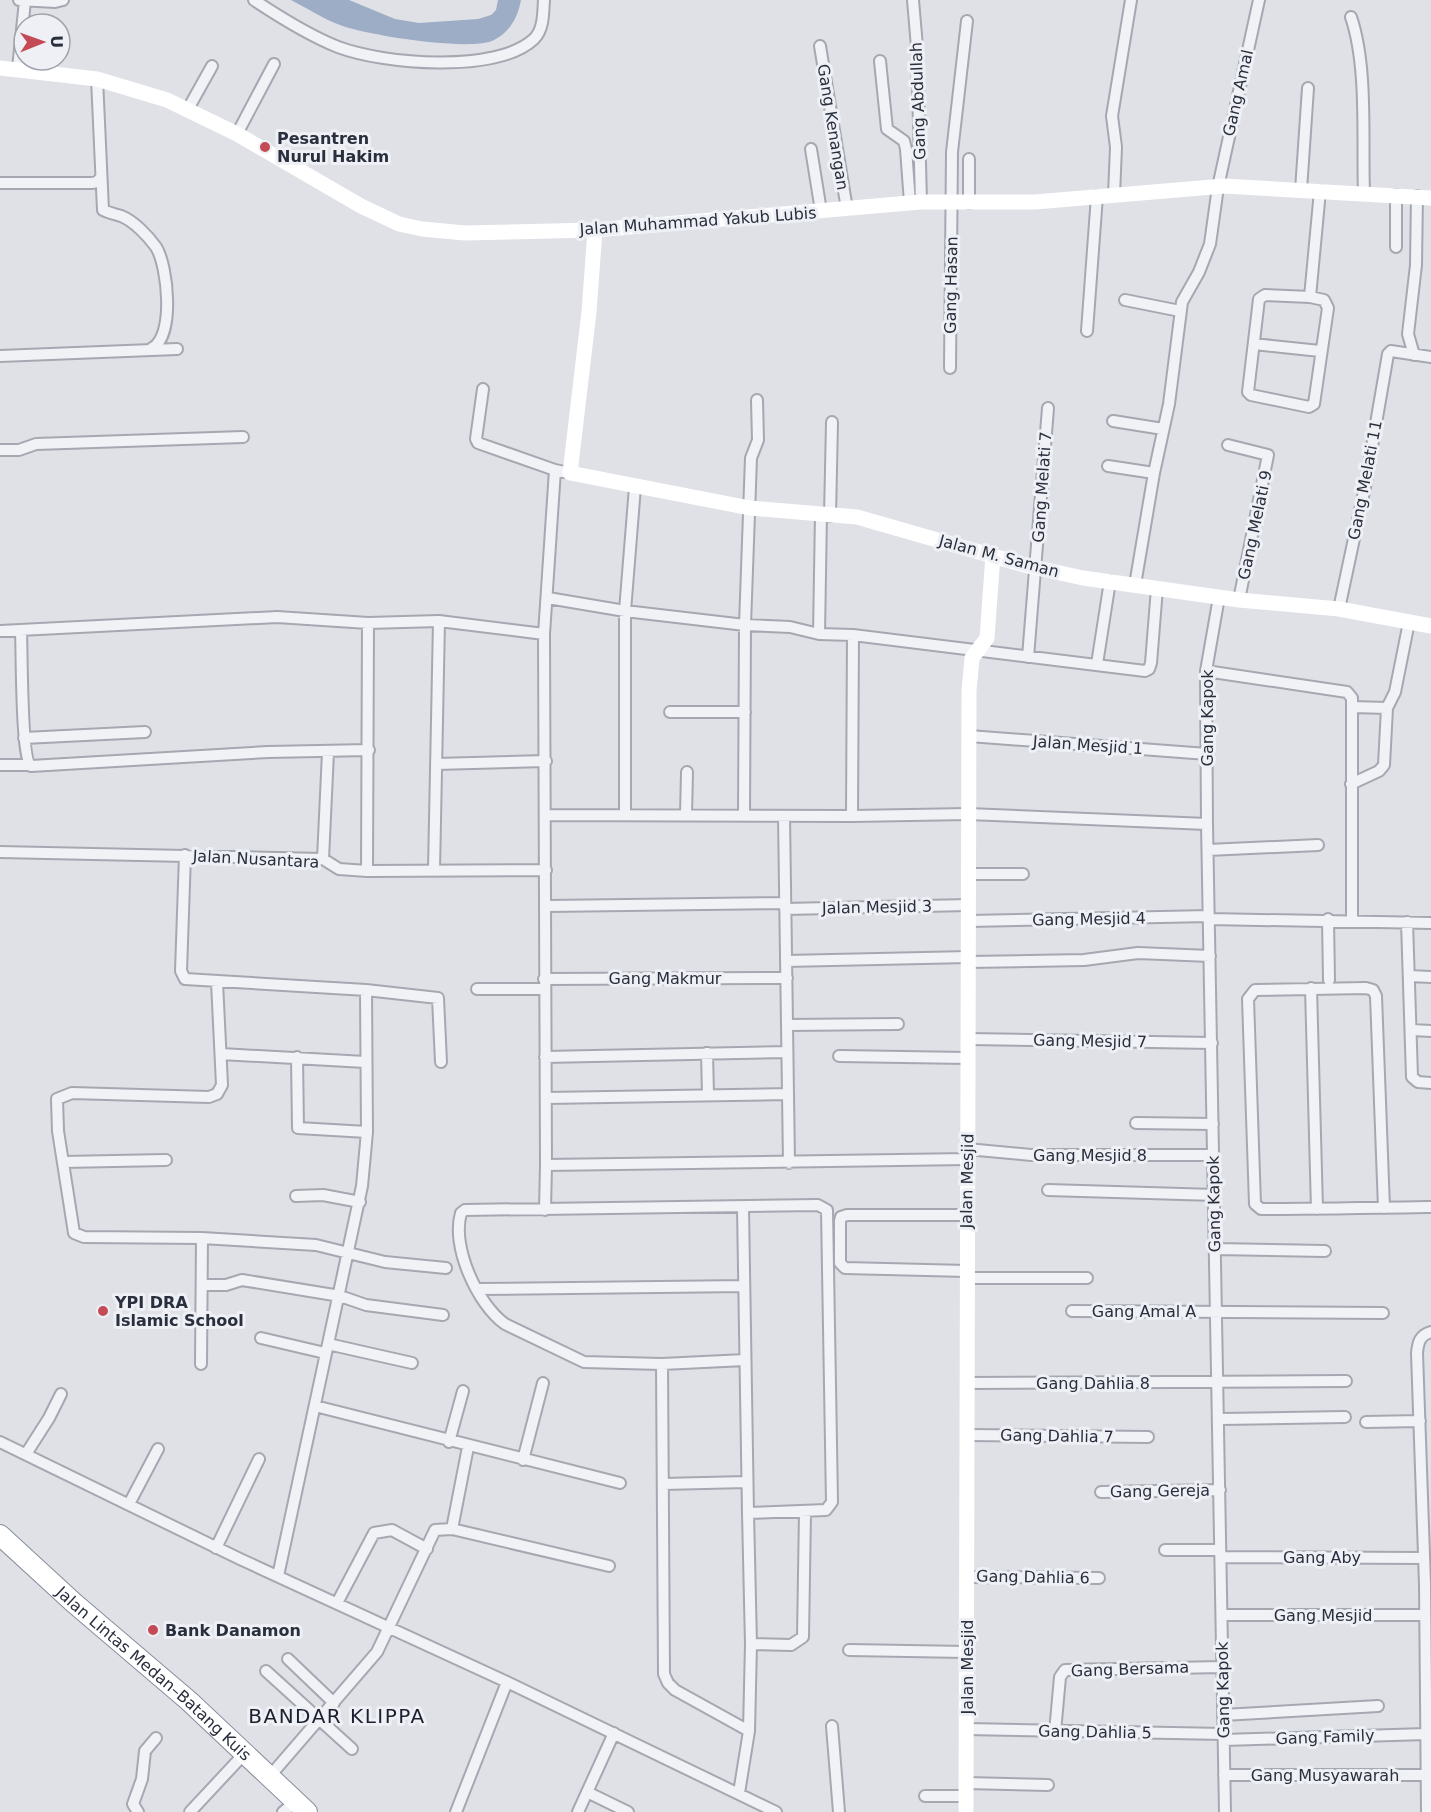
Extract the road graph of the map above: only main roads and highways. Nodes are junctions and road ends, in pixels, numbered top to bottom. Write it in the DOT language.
graph roads {
  1 [pos="0,1535"];
  2 [pos="295,1809"];
  1 -- 2 [label="highway, Jalan Lintas Medan–Batang Kuis"];
}
